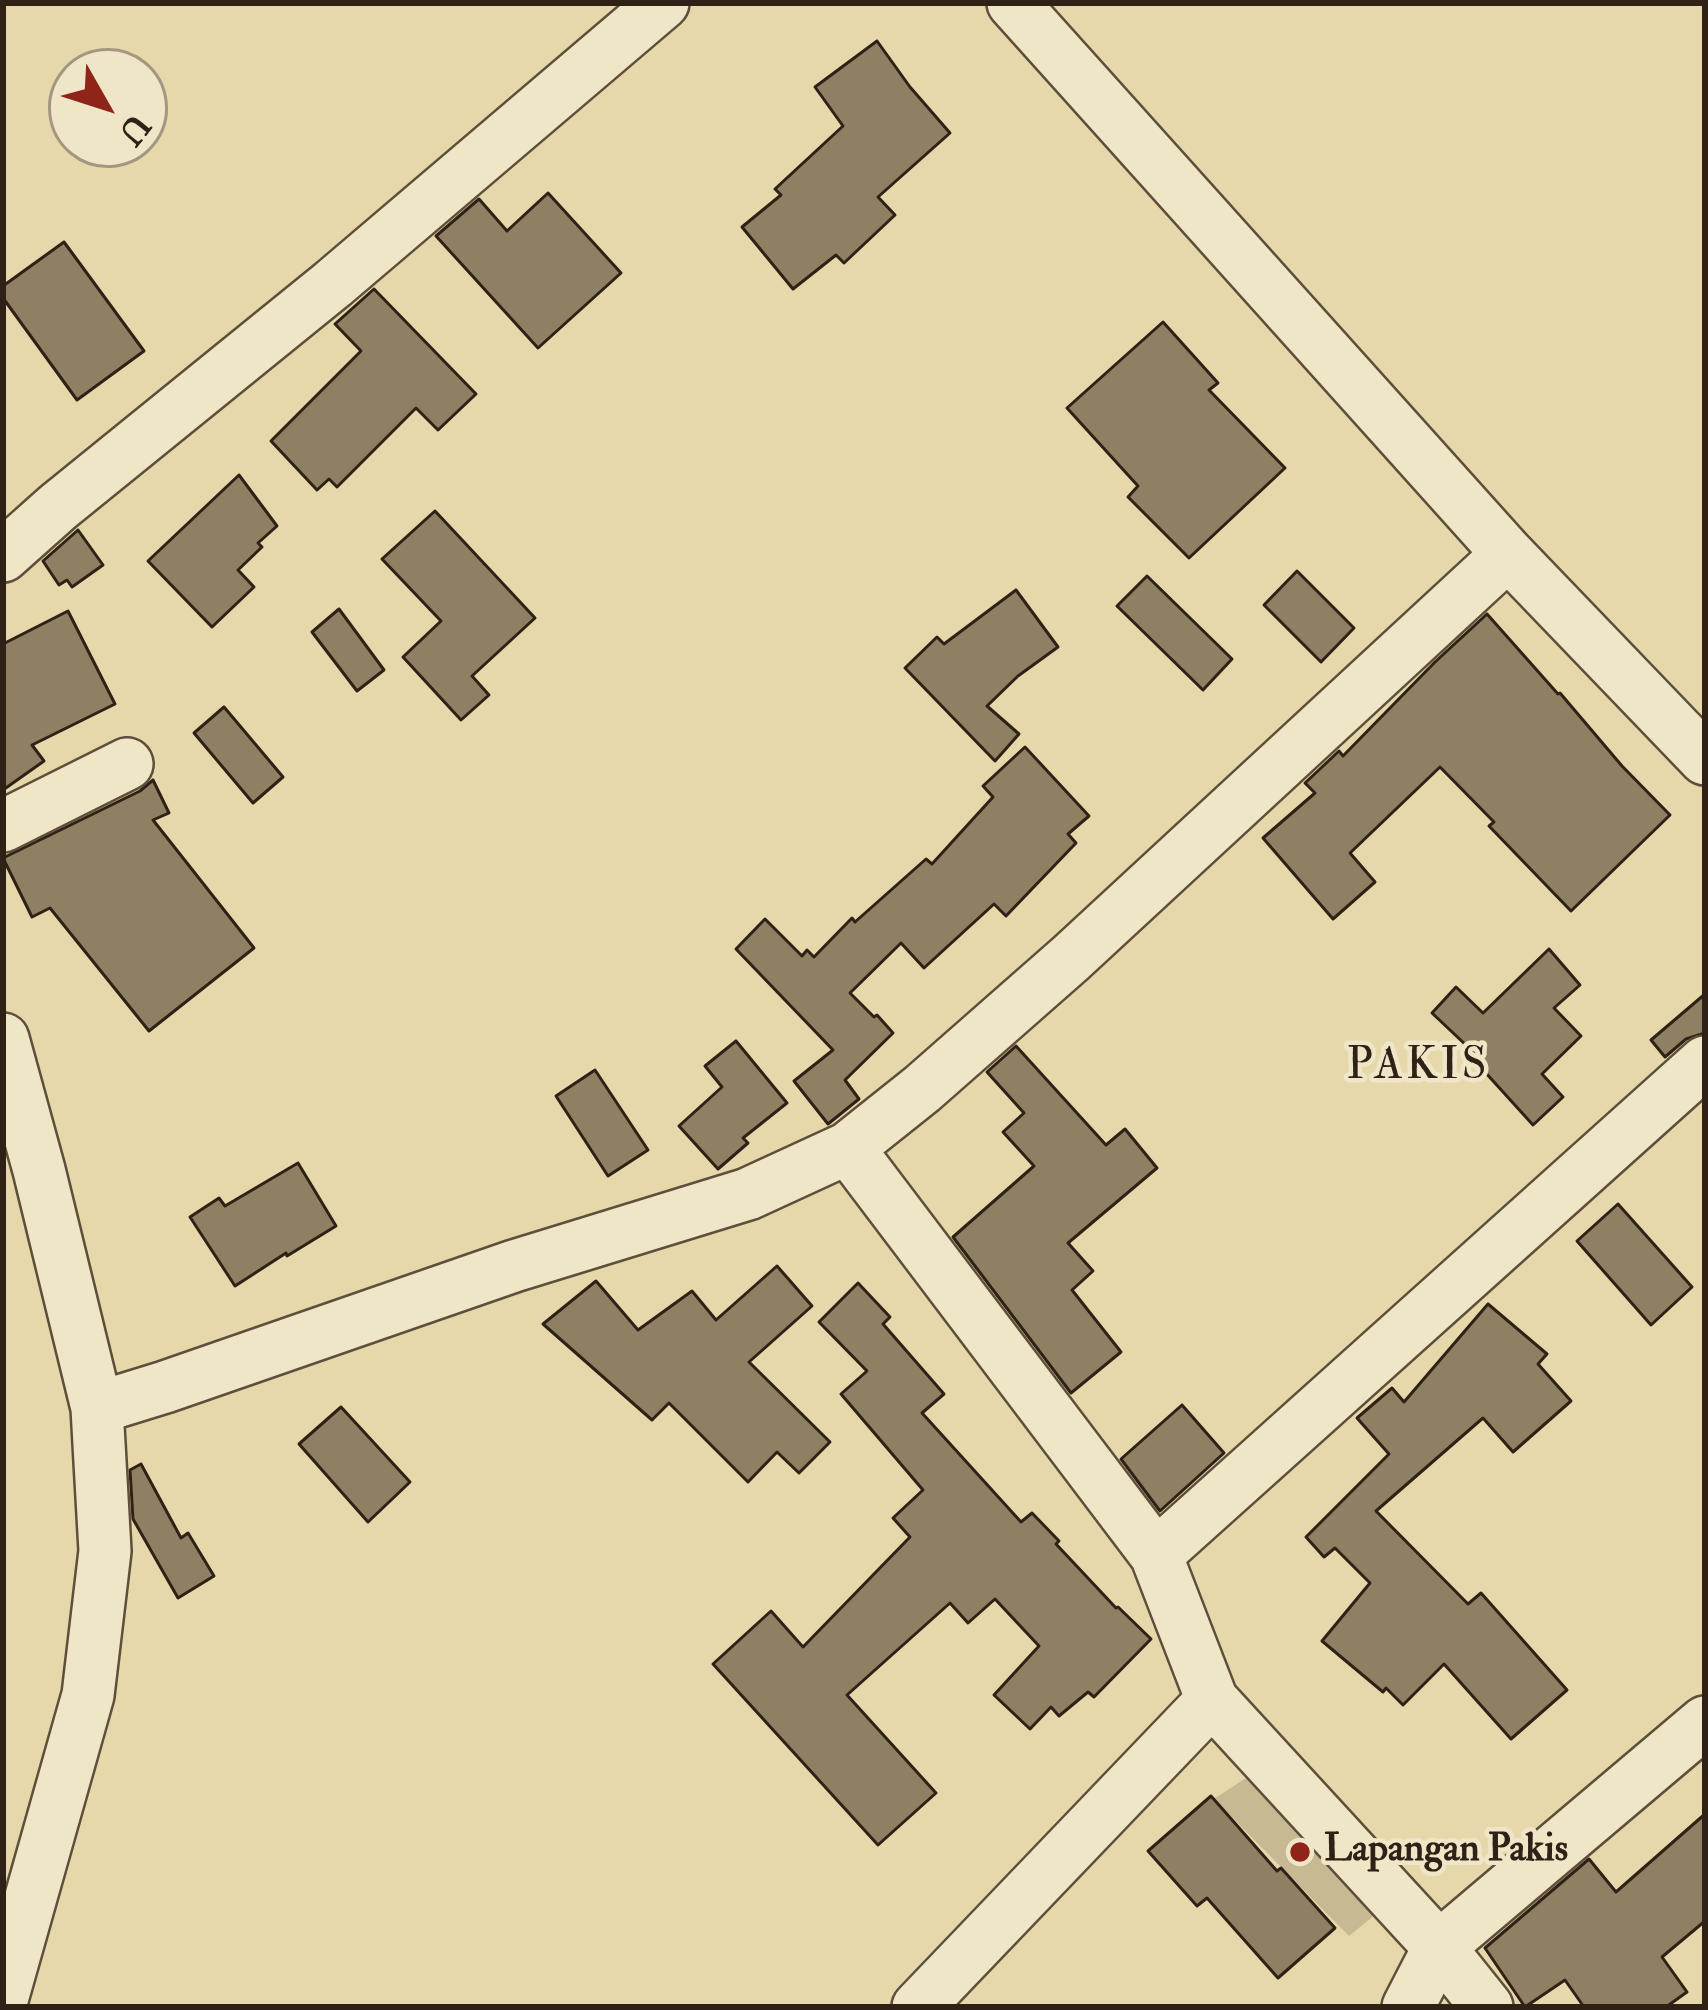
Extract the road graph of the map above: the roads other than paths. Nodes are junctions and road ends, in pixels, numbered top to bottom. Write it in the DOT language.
graph roads {
  1 [pos="664,3"];
  2 [pos="1013,3"];
  3 [pos="1508,554"];
  4 [pos="3,556"];
  5 [pos="1705,759"];
  6 [pos="127,764"];
  7 [pos="3,826"];
  8 [pos="3,1039"];
  9 [pos="1705,1062"];
  10 [pos="848,1148"];
  11 [pos="97,1408"];
  12 [pos="1156,1555"];
  13 [pos="1211,1700"];
  14 [pos="1705,1722"];
  15 [pos="1439,1947"];
  16 [pos="3,1996"];
  17 [pos="918,2007"];
  18 [pos="1408,2007"];
  19 [pos="1487,2007"];
  1 -- 4 [label="street"];
  2 -- 3 [label="street"];
  3 -- 5 [label="street"];
  3 -- 10 [label="street"];
  6 -- 7 [label="street"];
  8 -- 11 [label="street"];
  9 -- 12 [label="street"];
  10 -- 11 [label="street"];
  10 -- 12 [label="street"];
  11 -- 16 [label="street"];
  12 -- 13 [label="street"];
  13 -- 15 [label="street"];
  13 -- 17 [label="street"];
  14 -- 15 [label="street"];
  15 -- 18 [label="street"];
  15 -- 19 [label="street"];
}
